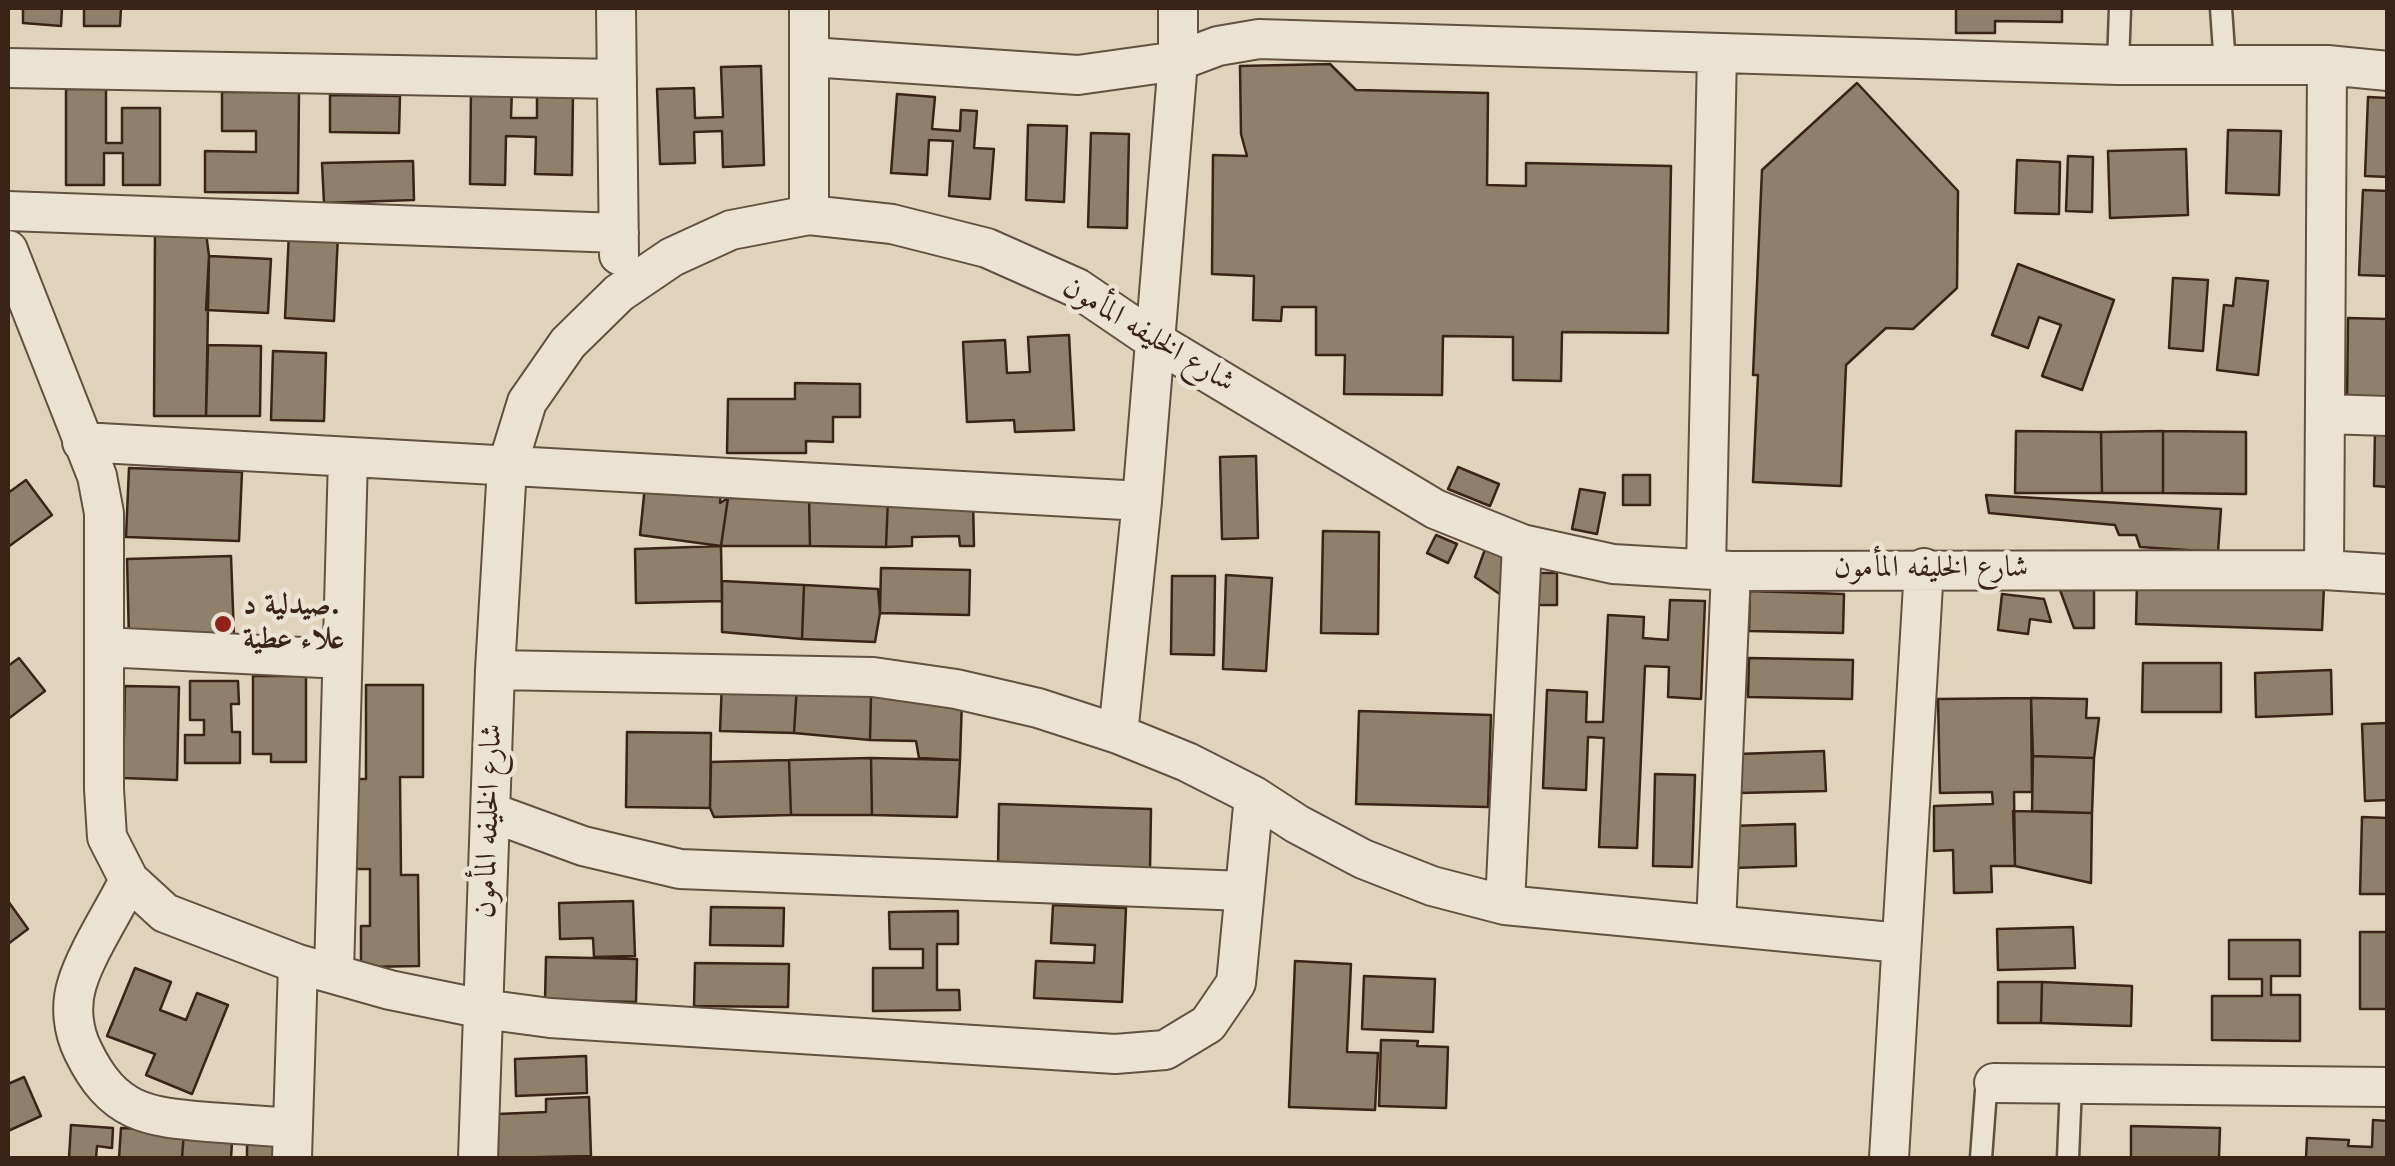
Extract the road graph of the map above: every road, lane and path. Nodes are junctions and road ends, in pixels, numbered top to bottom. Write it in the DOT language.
graph roads {
  1 [pos="616,8"];
  2 [pos="809,8"];
  3 [pos="1178,8"];
  4 [pos="2120,8"];
  5 [pos="2221,8"];
  6 [pos="1717,53"];
  7 [pos="810,57"];
  8 [pos="1178,62"];
  9 [pos="2118,65"];
  10 [pos="2327,65"];
  11 [pos="2225,66"];
  12 [pos="8,68"];
  13 [pos="2388,70"];
  14 [pos="616,79"];
  15 [pos="8,211"];
  16 [pos="809,215"];
  17 [pos="618,233"];
  18 [pos="8,250"];
  19 [pos="619,293"];
  20 [pos="1155,341"];
  21 [pos="2325,414"];
  22 [pos="2388,416"];
  23 [pos="82,442"];
  24 [pos="348,457"];
  25 [pos="507,466"];
  26 [pos="1142,501"];
  27 [pos="1522,544"];
  28 [pos="1924,568"];
  29 [pos="1718,570"];
  30 [pos="2324,570"];
  31 [pos="2388,574"];
  32 [pos="104,646"];
  33 [pos="342,659"];
  34 [pos="495,670"];
  35 [pos="1118,734"];
  36 [pos="1254,796"];
  37 [pos="490,812"];
  38 [pos="129,880"];
  39 [pos="1244,891"];
  40 [pos="1505,904"];
  41 [pos="1716,925"];
  42 [pos="1902,943"];
  43 [pos="316,968"];
  44 [pos="483,1009"];
  45 [pos="1994,1084"];
  46 [pos="2070,1085"];
  47 [pos="2388,1087"];
  48 [pos="293,1143"];
  49 [pos="478,1158"];
  50 [pos="1889,1158"];
  51 [pos="1981,1158"];
  52 [pos="2068,1158"];
  1 -- 14 [label="street"];
  2 -- 7 [label="street"];
  3 -- 8 [label="street"];
  4 -- 9 [label="lane"];
  5 -- 11 [label="lane"];
  6 -- 8 [label="street"];
  6 -- 9 [label="street"];
  6 -- 29 [label="street"];
  7 -- 8 [label="street"];
  7 -- 16 [label="street"];
  8 -- 20 [label="street"];
  9 -- 11 [label="street"];
  10 -- 11 [label="street"];
  10 -- 13 [label="street"];
  10 -- 21 [label="street"];
  12 -- 14 [label="street"];
  14 -- 17 [label="street"];
  15 -- 17 [label="street"];
  16 -- 19 [label="street, شارع الخليفه المأمون"];
  16 -- 20 [label="street, شارع الخليفه المأمون"];
  17 -- 19 [label="street"];
  18 -- 23 [label="street"];
  19 -- 25 [label="street, شارع الخليفه المأمون"];
  20 -- 26 [label="street"];
  20 -- 27 [label="street, شارع الخليفه المأمون"];
  21 -- 22 [label="street"];
  21 -- 30 [label="street"];
  23 -- 24 [label="street"];
  23 -- 32 [label="street"];
  24 -- 25 [label="street"];
  24 -- 33 [label="street"];
  25 -- 26 [label="street"];
  25 -- 34 [label="street, شارع الخليفه المأمون"];
  26 -- 35 [label="street"];
  27 -- 29 [label="street, شارع الخليفه المأمون"];
  27 -- 40 [label="street"];
  28 -- 29 [label="street, شارع الخليفه المأمون"];
  28 -- 30 [label="street, شارع الخليفه المأمون"];
  28 -- 42 [label="street"];
  29 -- 41 [label="street"];
  30 -- 31 [label="street, شارع الخليفه المأمون"];
  32 -- 33 [label="street"];
  32 -- 38 [label="street"];
  33 -- 43 [label="street"];
  34 -- 35 [label="street"];
  34 -- 37 [label="street, شارع الخليفه المأمون"];
  35 -- 36 [label="street"];
  36 -- 39 [label="street"];
  36 -- 40 [label="street"];
  37 -- 39 [label="street"];
  37 -- 44 [label="street, شارع الخليفه المأمون"];
  38 -- 43 [label="street"];
  38 -- 48 [label="street"];
  39 -- 44 [label="street"];
  40 -- 41 [label="street"];
  41 -- 42 [label="street"];
  42 -- 50 [label="street"];
  43 -- 44 [label="street"];
  43 -- 48 [label="street"];
  44 -- 49 [label="street, شارع الخليفه المأمون"];
  45 -- 46 [label="street"];
  45 -- 51 [label="lane"];
  46 -- 47 [label="street"];
  46 -- 52 [label="lane"];
}
